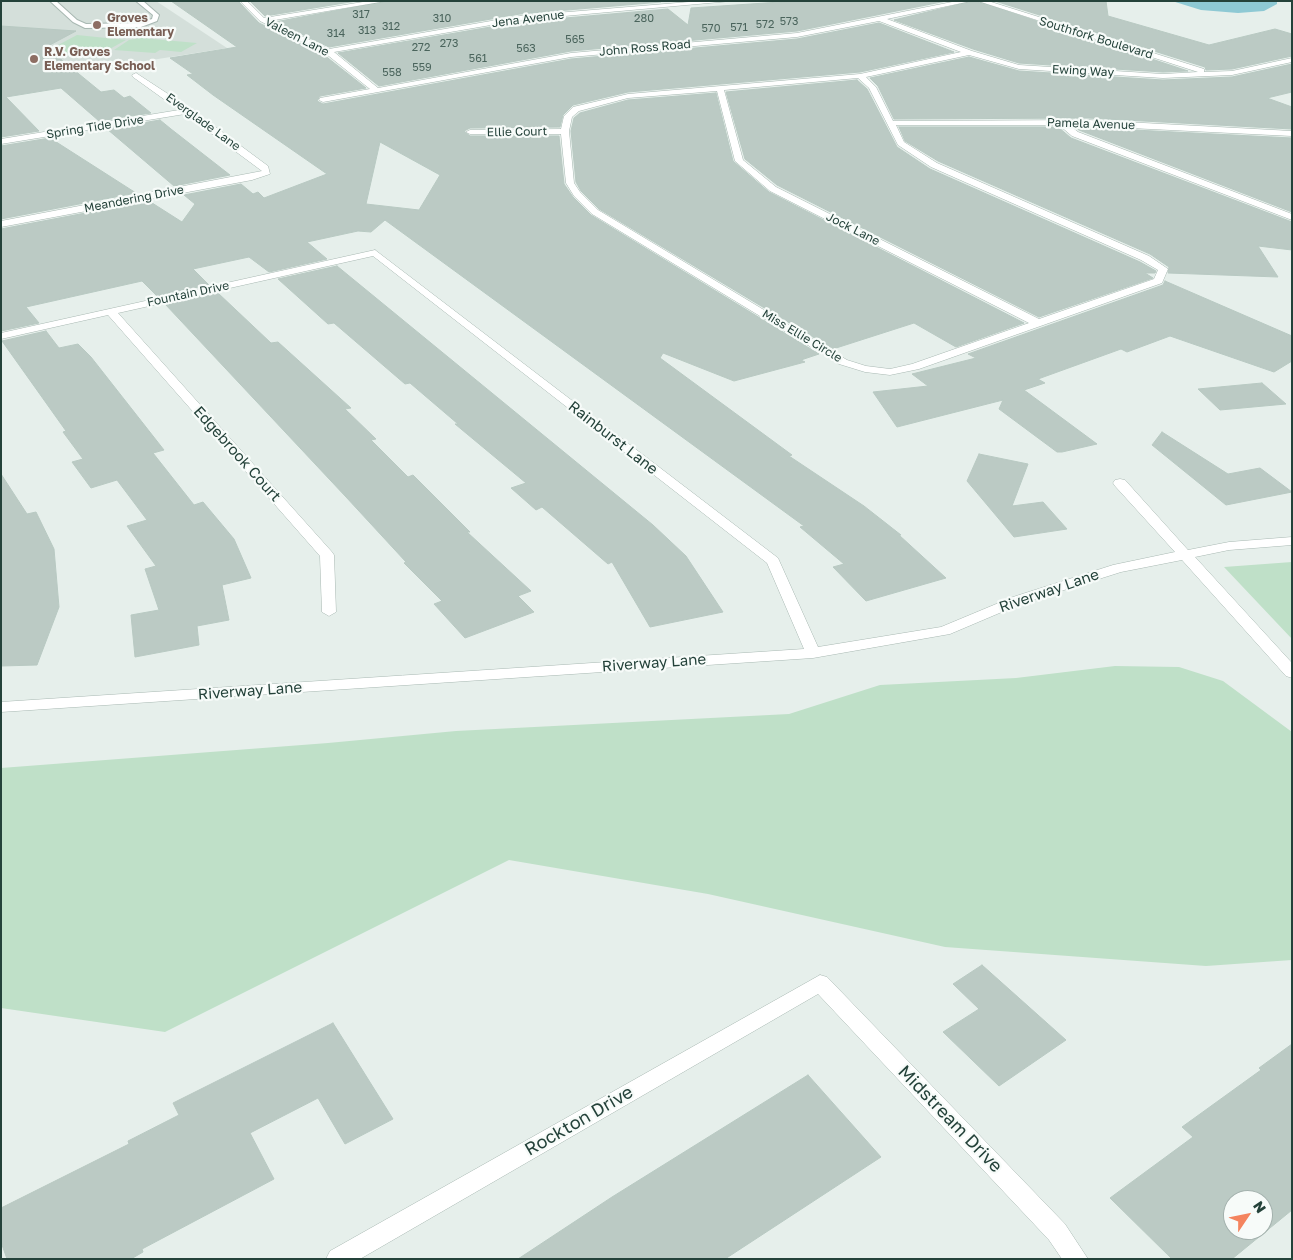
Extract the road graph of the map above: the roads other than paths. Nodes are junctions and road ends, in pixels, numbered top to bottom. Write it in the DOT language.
graph roads {
  1 [pos="54,1"];
  2 [pos="139,1"];
  3 [pos="243,1"];
  4 [pos="383,1"];
  5 [pos="728,1"];
  6 [pos="968,1"];
  7 [pos="981,1"];
  8 [pos="880,19"];
  9 [pos="262,20"];
  10 [pos="328,51"];
  11 [pos="969,53"];
  12 [pos="1292,60"];
  13 [pos="1211,74"];
  14 [pos="136,75"];
  15 [pos="860,76"];
  16 [pos="720,88"];
  17 [pos="376,90"];
  18 [pos="323,100"];
  19 [pos="188,111"];
  20 [pos="1062,122"];
  21 [pos="891,123"];
  22 [pos="565,131"];
  23 [pos="470,132"];
  24 [pos="1292,134"];
  25 [pos="1,142"];
  26 [pos="267,172"];
  27 [pos="1292,217"];
  28 [pos="1,224"];
  29 [pos="374,252"];
  30 [pos="110,311"];
  31 [pos="1038,323"];
  32 [pos="1,336"];
  33 [pos="1120,483"];
  34 [pos="1292,541"];
  35 [pos="1184,555"];
  36 [pos="329,612"];
  37 [pos="813,653"];
  38 [pos="1292,673"];
  39 [pos="1,707"];
  40 [pos="820,983"];
  41 [pos="338,1259"];
  42 [pos="1076,1259"];
  1 -- 2 [label="lane"];
  3 -- 9 [label="street, Valeen Lane"];
  4 -- 9 [label="street"];
  5 -- 10 [label="street, Jena Avenue"];
  6 -- 8 [label="street, John Ross Road"];
  7 -- 13 [label="street, Southfork Boulevard"];
  8 -- 11 [label="street, Ewing Way"];
  8 -- 17 [label="street, John Ross Road"];
  9 -- 10 [label="street, Valeen Lane"];
  10 -- 17 [label="street, Valeen Lane"];
  11 -- 13 [label="street, Ewing Way"];
  11 -- 15 [label="street, Miss Ellie Circle"];
  12 -- 13 [label="street, Ewing Way"];
  14 -- 19 [label="street, Everglade Lane"];
  15 -- 16 [label="street, Miss Ellie Circle"];
  15 -- 21 [label="street, Miss Ellie Circle"];
  16 -- 22 [label="street, Miss Ellie Circle"];
  16 -- 31 [label="street, Jock Lane"];
  17 -- 18 [label="street, John Ross Road"];
  19 -- 25 [label="street, Spring Tide Drive"];
  19 -- 26 [label="street, Everglade Lane"];
  20 -- 21 [label="street, Pamela Avenue"];
  20 -- 24 [label="street, Pamela Avenue"];
  20 -- 27 [label="street"];
  21 -- 31 [label="street, Miss Ellie Circle"];
  22 -- 23 [label="street, Ellie Court"];
  22 -- 31 [label="street, Miss Ellie Circle"];
  26 -- 28 [label="street, Meandering Drive"];
  29 -- 30 [label="street, Fountain Drive"];
  29 -- 37 [label="street, Rainburst Lane"];
  30 -- 32 [label="street, Fountain Drive"];
  30 -- 36 [label="street, Edgebrook Court"];
  33 -- 35 [label="street"];
  34 -- 35 [label="street, Riverway Lane"];
  35 -- 37 [label="street, Riverway Lane"];
  35 -- 38 [label="street"];
  37 -- 39 [label="street, Riverway Lane"];
  40 -- 41 [label="street, Rockton Drive"];
  40 -- 42 [label="street, Midstream Drive"];
}
